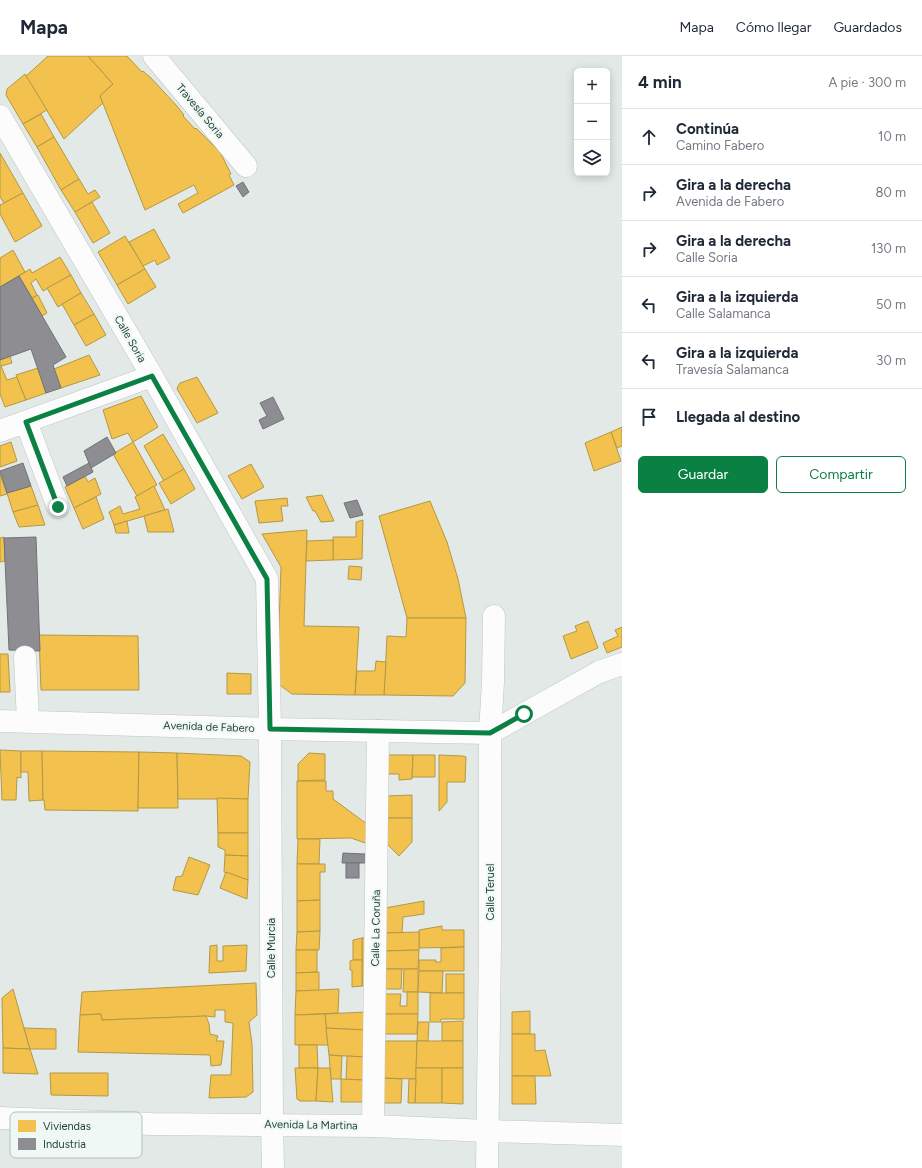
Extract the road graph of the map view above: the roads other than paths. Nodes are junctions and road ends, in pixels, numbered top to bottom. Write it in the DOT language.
graph roads {
  1 [pos="154,56"];
  2 [pos="0,116"];
  3 [pos="246,166"];
  4 [pos="152,376"];
  5 [pos="26,422"];
  6 [pos="0,431"];
  7 [pos="58,507"];
  8 [pos="494,616"];
  9 [pos="25,657"];
  10 [pos="622,664"];
  11 [pos="0,721"];
  12 [pos="28,721"];
  13 [pos="270,729"];
  14 [pos="378,731"];
  15 [pos="490,733"];
  16 [pos="0,1118"];
  17 [pos="10,1118"];
  18 [pos="142,1124"];
  19 [pos="272,1124"];
  20 [pos="373,1126"];
  21 [pos="488,1131"];
  22 [pos="622,1135"];
  23 [pos="273,1168"];
  24 [pos="487,1168"];
  1 -- 3 [label="street, Travesía Soria"];
  2 -- 4 [label="street, Calle Soria"];
  4 -- 5 [label="street"];
  4 -- 13 [label="street, Calle Soria"];
  5 -- 6 [label="street"];
  5 -- 7 [label="street"];
  8 -- 15 [label="street, Calle Teruel"];
  9 -- 12 [label="street"];
  10 -- 15 [label="street"];
  11 -- 12 [label="street, Avenida de Fabero"];
  12 -- 13 [label="street, Avenida de Fabero"];
  13 -- 14 [label="street, Avenida de Fabero"];
  13 -- 19 [label="street, Calle Murcia"];
  14 -- 15 [label="street, Avenida de Fabero"];
  14 -- 20 [label="street, Calle La Coruña"];
  15 -- 21 [label="street, Calle Teruel"];
  16 -- 17 [label="street, Avenida La Martina"];
  18 -- 19 [label="street, Avenida La Martina"];
  19 -- 20 [label="street, Avenida La Martina"];
  19 -- 23 [label="street, Calle Murcia"];
  20 -- 21 [label="street, Avenida La Martina"];
  21 -- 22 [label="street, Avenida La Martina"];
  21 -- 24 [label="street, Calle Teruel"];
}
